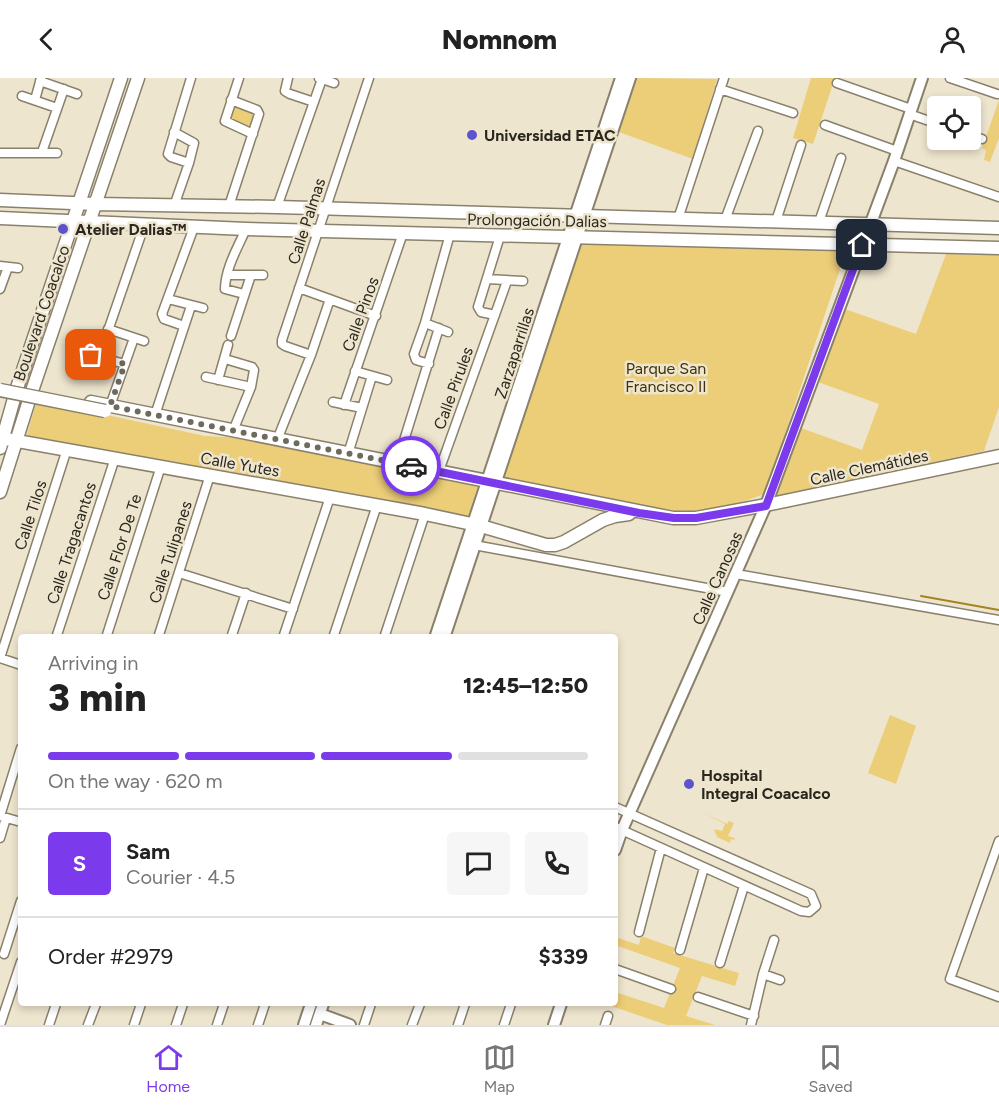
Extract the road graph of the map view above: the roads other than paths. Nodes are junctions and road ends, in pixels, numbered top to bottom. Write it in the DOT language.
graph roads {
  1 [pos="121,78"];
  2 [pos="138,78"];
  3 [pos="190,78"];
  4 [pos="239,78"];
  5 [pos="288,78"];
  6 [pos="369,78"];
  7 [pos="621,78"];
  8 [pos="630,78"];
  9 [pos="724,78"];
  10 [pos="922,78"];
  11 [pos="950,78"];
  12 [pos="320,79"];
  13 [pos="40,80"];
  14 [pos="334,83"];
  15 [pos="837,83"];
  16 [pos="64,89"];
  17 [pos="720,89"];
  18 [pos="77,94"];
  19 [pos="997,94"];
  20 [pos="22,96"];
  21 [pos="35,100"];
  22 [pos="231,100"];
  23 [pos="314,102"];
  24 [pos="57,108"];
  25 [pos="910,111"];
  26 [pos="793,113"];
  27 [pos="927,119"];
  28 [pos="825,125"];
  29 [pos="758,131"];
  30 [pos="174,132"];
  31 [pos="253,134"];
  32 [pos="801,145"];
  33 [pos="42,152"];
  34 [pos="0,153"];
  35 [pos="57,153"];
  36 [pos="896,156"];
  37 [pos="841,158"];
  38 [pos="189,163"];
  39 [pos="999,197"];
  40 [pos="0,200"];
  41 [pos="78,203"];
  42 [pos="96,204"];
  43 [pos="174,206"];
  44 [pos="229,206"];
  45 [pos="277,207"];
  46 [pos="326,209"];
  47 [pos="579,216"];
  48 [pos="0,218"];
  49 [pos="678,219"];
  50 [pos="725,220"];
  51 [pos="776,221"];
  52 [pos="74,222"];
  53 [pos="819,222"];
  54 [pos="89,224"];
  55 [pos="870,224"];
  56 [pos="144,225"];
  57 [pos="194,226"];
  58 [pos="999,228"];
  59 [pos="246,229"];
  60 [pos="319,230"];
  61 [pos="403,232"];
  62 [pos="450,234"];
  63 [pos="500,236"];
  64 [pos="573,237"];
  65 [pos="862,245"];
  66 [pos="999,248"];
  67 [pos="4,267"];
  68 [pos="18,268"];
  69 [pos="227,275"];
  70 [pos="251,275"];
  71 [pos="263,275"];
  72 [pos="487,279"];
  73 [pos="507,281"];
  74 [pos="523,281"];
  75 [pos="299,288"];
  76 [pos="0,289"];
  77 [pos="244,294"];
  78 [pos="168,299"];
  79 [pos="330,299"];
  80 [pos="190,306"];
  81 [pos="204,308"];
  82 [pos="495,315"];
  83 [pos="376,316"];
  84 [pos="425,323"];
  85 [pos="184,326"];
  86 [pos="108,329"];
  87 [pos="134,338"];
  88 [pos="144,341"];
  89 [pos="311,355"];
  90 [pos="225,359"];
  91 [pos="125,364"];
  92 [pos="429,364"];
  93 [pos="355,371"];
  94 [pos="372,376"];
  95 [pos="206,377"];
  96 [pos="218,380"];
  97 [pos="387,380"];
  98 [pos="0,385"];
  99 [pos="251,387"];
  100 [pos="17,388"];
  101 [pos="0,390"];
  102 [pos="32,391"];
  103 [pos="333,402"];
  104 [pos="344,405"];
  105 [pos="362,408"];
  106 [pos="108,409"];
  107 [pos="155,416"];
  108 [pos="230,431"];
  109 [pos="278,440"];
  110 [pos="16,441"];
  111 [pos="1,442"];
  112 [pos="67,449"];
  113 [pos="348,454"];
  114 [pos="999,456"];
  115 [pos="115,458"];
  116 [pos="397,463"];
  117 [pos="161,466"];
  118 [pos="439,471"];
  119 [pos="210,475"];
  120 [pos="491,482"];
  121 [pos="0,492"];
  122 [pos="330,497"];
  123 [pos="377,505"];
  124 [pos="766,506"];
  125 [pos="639,513"];
  126 [pos="425,514"];
  127 [pos="477,525"];
  128 [pos="474,545"];
  129 [pos="179,573"];
  130 [pos="736,574"];
  131 [pos="728,592"];
  132 [pos="246,593"];
  133 [pos="293,609"];
  134 [pos="999,620"];
  135 [pos="57,634"];
  136 [pos="107,634"];
  137 [pos="159,634"];
  138 [pos="232,634"];
  139 [pos="284,634"];
  140 [pos="334,634"];
  141 [pos="385,634"];
  142 [pos="436,634"];
  143 [pos="445,634"];
  144 [pos="3,636"];
  145 [pos="0,658"];
  146 [pos="18,664"];
  147 [pos="18,759"];
  148 [pos="618,808"];
  149 [pos="630,814"];
  150 [pos="2,817"];
  151 [pos="18,821"];
  152 [pos="618,829"];
  153 [pos="0,838"];
  154 [pos="999,842"];
  155 [pos="661,848"];
  156 [pos="704,868"];
  157 [pos="744,886"];
  158 [pos="18,909"];
  159 [pos="639,932"];
  160 [pos="774,940"];
  161 [pos="680,950"];
  162 [pos="2,954"];
  163 [pos="18,960"];
  164 [pos="720,963"];
  165 [pos="18,970"];
  166 [pos="618,970"];
  167 [pos="763,974"];
  168 [pos="780,980"];
  169 [pos="671,989"];
  170 [pos="698,997"];
  171 [pos="999,997"];
  172 [pos="55,1006"];
  173 [pos="95,1006"];
  174 [pos="140,1006"];
  175 [pos="182,1006"];
  176 [pos="223,1006"];
  177 [pos="264,1006"];
  178 [pos="310,1006"];
  179 [pos="370,1006"];
  180 [pos="419,1006"];
  181 [pos="464,1006"];
  182 [pos="510,1006"];
  183 [pos="560,1006"];
  184 [pos="320,1014"];
  185 [pos="608,1016"];
  186 [pos="754,1016"];
  187 [pos="0,1025"];
  188 [pos="49,1025"];
  189 [pos="88,1025"];
  190 [pos="134,1025"];
  191 [pos="176,1025"];
  192 [pos="217,1025"];
  193 [pos="258,1025"];
  194 [pos="304,1025"];
  195 [pos="350,1025"];
  196 [pos="364,1025"];
  197 [pos="412,1025"];
  198 [pos="458,1025"];
  199 [pos="504,1025"];
  200 [pos="554,1025"];
  201 [pos="605,1025"];
  202 [pos="751,1025"];
  1 -- 41 [label="main road, Boulevard Coacalco"];
  2 -- 42 [label="main road, Boulevard Coacalco"];
  3 -- 30 [label="street"];
  4 -- 22 [label="street"];
  5 -- 23 [label="street"];
  6 -- 46 [label="street, Calle Palmas"];
  7 -- 47 [label="street, Zarzaparrillas"];
  8 -- 47 [label="street, Zarzaparrillas"];
  9 -- 17 [label="street"];
  10 -- 25 [label="street, Calle Canosas"];
  11 -- 19 [label="street"];
  12 -- 14 [label="street"];
  12 -- 23 [label="street"];
  13 -- 16 [label="street"];
  13 -- 21 [label="street"];
  15 -- 25 [label="street"];
  16 -- 18 [label="street"];
  16 -- 24 [label="street"];
  17 -- 26 [label="street"];
  17 -- 49 [label="street"];
  20 -- 21 [label="street"];
  21 -- 24 [label="street"];
  22 -- 31 [label="street"];
  22 -- 31 [label="street"];
  23 -- 45 [label="street"];
  24 -- 33 [label="street"];
  25 -- 27 [label="street"];
  25 -- 36 [label="street, Calle Canosas"];
  28 -- 36 [label="street"];
  29 -- 50 [label="street"];
  30 -- 38 [label="street"];
  30 -- 38 [label="street"];
  31 -- 44 [label="street"];
  32 -- 51 [label="street"];
  33 -- 34 [label="street"];
  33 -- 35 [label="street"];
  36 -- 39 [label="street"];
  36 -- 55 [label="street, Calle Canosas"];
  37 -- 53 [label="street"];
  38 -- 43 [label="street"];
  40 -- 41 [label="main road, Prolongación Dalias"];
  41 -- 42 [label="main road, Prolongación Dalias"];
  41 -- 52 [label="main road, Boulevard Coacalco"];
  42 -- 43 [label="main road, Prolongación Dalias"];
  42 -- 54 [label="main road, Boulevard Coacalco"];
  43 -- 44 [label="main road, Prolongación Dalias"];
  44 -- 45 [label="main road, Prolongación Dalias"];
  45 -- 46 [label="main road, Prolongación Dalias"];
  46 -- 47 [label="main road, Prolongación Dalias"];
  46 -- 60 [label="street, Calle Palmas"];
  47 -- 49 [label="main road, Prolongación Dalias"];
  47 -- 64 [label="street, Zarzaparrillas"];
  48 -- 52 [label="main road, Prolongación Dalias"];
  49 -- 50 [label="main road, Prolongación Dalias"];
  50 -- 51 [label="main road, Prolongación Dalias"];
  51 -- 53 [label="main road, Prolongación Dalias"];
  52 -- 54 [label="main road, Prolongación Dalias"];
  52 -- 100 [label="main road, Boulevard Coacalco"];
  53 -- 55 [label="main road, Prolongación Dalias"];
  54 -- 56 [label="main road, Prolongación Dalias"];
  54 -- 102 [label="main road, Boulevard Coacalco"];
  55 -- 58 [label="main road, Prolongación Dalias"];
  55 -- 65 [label="street, Calle Canosas"];
  56 -- 57 [label="main road, Prolongación Dalias"];
  56 -- 86 [label="street"];
  57 -- 59 [label="main road, Prolongación Dalias"];
  57 -- 78 [label="street"];
  59 -- 60 [label="main road, Prolongación Dalias"];
  59 -- 69 [label="street"];
  60 -- 61 [label="main road, Prolongación Dalias"];
  60 -- 75 [label="street, Calle Palmas"];
  61 -- 62 [label="main road, Prolongación Dalias"];
  61 -- 83 [label="street, Calle Pinos"];
  62 -- 63 [label="main road, Prolongación Dalias"];
  62 -- 84 [label="street"];
  63 -- 64 [label="main road, Prolongación Dalias"];
  63 -- 72 [label="street"];
  64 -- 65 [label="main road, Prolongación Dalias"];
  64 -- 120 [label="street, Zarzaparrillas"];
  65 -- 66 [label="main road, Prolongación Dalias"];
  65 -- 124 [label="street, Calle Canosas"];
  67 -- 68 [label="street"];
  67 -- 76 [label="street"];
  69 -- 70 [label="street"];
  69 -- 77 [label="street"];
  70 -- 71 [label="street"];
  70 -- 77 [label="street"];
  72 -- 73 [label="street"];
  72 -- 82 [label="street"];
  73 -- 74 [label="street"];
  73 -- 82 [label="street, Calle Pirules"];
  75 -- 79 [label="street"];
  75 -- 89 [label="street, Calle Palmas"];
  77 -- 90 [label="street"];
  78 -- 80 [label="street"];
  78 -- 85 [label="street"];
  79 -- 83 [label="street"];
  79 -- 89 [label="street, Calle Pinos"];
  80 -- 81 [label="street"];
  80 -- 85 [label="street"];
  82 -- 118 [label="street, Calle Pirules"];
  83 -- 93 [label="street, Calle Pinos"];
  84 -- 92 [label="street"];
  84 -- 92 [label="street"];
  85 -- 107 [label="street"];
  86 -- 87 [label="street"];
  86 -- 91 [label="street"];
  87 -- 88 [label="street"];
  87 -- 91 [label="street"];
  89 -- 109 [label="street, Calle Pinos"];
  90 -- 96 [label="street"];
  90 -- 99 [label="street"];
  91 -- 106 [label="street"];
  92 -- 116 [label="street"];
  93 -- 94 [label="street"];
  93 -- 104 [label="street, Calle Pinos"];
  94 -- 97 [label="street"];
  94 -- 105 [label="street"];
  95 -- 96 [label="street"];
  96 -- 99 [label="street"];
  98 -- 100 [label="main road, Calle Yutes"];
  99 -- 108 [label="street"];
  100 -- 102 [label="main road, Calle Yutes"];
  100 -- 111 [label="main road, Boulevard Coacalco"];
  101 -- 106 [label="main road, Calle Yutes, bridge"];
  102 -- 106 [label="main road, Calle Yutes"];
  102 -- 110 [label="main road, Boulevard Coacalco"];
  103 -- 104 [label="street"];
  104 -- 105 [label="street"];
  105 -- 113 [label="street"];
  106 -- 107 [label="main road, Calle Yutes"];
  106 -- 108 [label="main road, Calle Yutes"];
  107 -- 108 [label="main road, Calle Yutes"];
  108 -- 109 [label="main road, Calle Yutes"];
  109 -- 113 [label="main road, Calle Yutes"];
  110 -- 111 [label="main road, Calle Yutes"];
  110 -- 112 [label="main road, Calle Yutes"];
  110 -- 121 [label="main road, Boulevard Coacalco"];
  112 -- 115 [label="main road, Calle Yutes"];
  112 -- 144 [label="street, Calle Tilos"];
  113 -- 116 [label="main road, Calle Yutes"];
  114 -- 124 [label="main road, Calle Clemátides"];
  115 -- 117 [label="main road, Calle Yutes"];
  115 -- 135 [label="street, Calle Tragacantos"];
  116 -- 118 [label="main road, Calle Yutes"];
  117 -- 119 [label="main road, Calle Yutes"];
  117 -- 136 [label="street, Calle Flor De Te"];
  118 -- 120 [label="main road, Calle Yutes"];
  119 -- 122 [label="main road, Calle Yutes"];
  119 -- 129 [label="street, Calle Tulipanes"];
  120 -- 125 [label="main road, Calle Clemátides"];
  120 -- 127 [label="street, Zarzaparrillas"];
  122 -- 123 [label="main road, Calle Yutes"];
  122 -- 133 [label="street"];
  123 -- 126 [label="main road, Calle Yutes"];
  123 -- 140 [label="street"];
  124 -- 125 [label="main road, Calle Clemátides"];
  124 -- 130 [label="street, Calle Canosas"];
  125 -- 127 [label="main road, Calle Clemátides"];
  126 -- 127 [label="main road, Calle Yutes"];
  126 -- 141 [label="street"];
  127 -- 128 [label="street, Zarzaparrillas"];
  127 -- 142 [label="street, Zarzaparrillas"];
  128 -- 131 [label="street"];
  128 -- 143 [label="street, Zarzaparrillas"];
  129 -- 132 [label="street"];
  129 -- 137 [label="street, Calle Tulipanes"];
  130 -- 131 [label="street, Calle Canosas"];
  130 -- 134 [label="street"];
  131 -- 149 [label="street, Calle Canosas"];
  132 -- 133 [label="street"];
  132 -- 138 [label="street"];
  133 -- 139 [label="street"];
  144 -- 145 [label="street, Calle Tilos"];
  145 -- 146 [label="street"];
  147 -- 150 [label="street"];
  148 -- 149 [label="street"];
  149 -- 152 [label="street, Calle Canosas"];
  149 -- 157 [label="street"];
  150 -- 151 [label="street"];
  150 -- 153 [label="street"];
  152 -- 155 [label="street"];
  154 -- 171 [label="street"];
  155 -- 156 [label="street"];
  155 -- 159 [label="street"];
  156 -- 157 [label="street"];
  156 -- 161 [label="street"];
  157 -- 164 [label="street"];
  158 -- 162 [label="street"];
  160 -- 167 [label="street"];
  162 -- 163 [label="street"];
  165 -- 187 [label="street"];
  166 -- 169 [label="street"];
  167 -- 168 [label="street"];
  167 -- 186 [label="street"];
  170 -- 186 [label="street"];
  172 -- 188 [label="street"];
  173 -- 189 [label="street"];
  174 -- 190 [label="street"];
  175 -- 191 [label="street"];
  176 -- 192 [label="street"];
  177 -- 193 [label="street"];
  178 -- 194 [label="street"];
  179 -- 196 [label="street"];
  180 -- 197 [label="street"];
  181 -- 198 [label="street"];
  182 -- 199 [label="street"];
  183 -- 200 [label="street"];
  184 -- 195 [label="street"];
  185 -- 201 [label="street"];
  186 -- 202 [label="street"];
}
